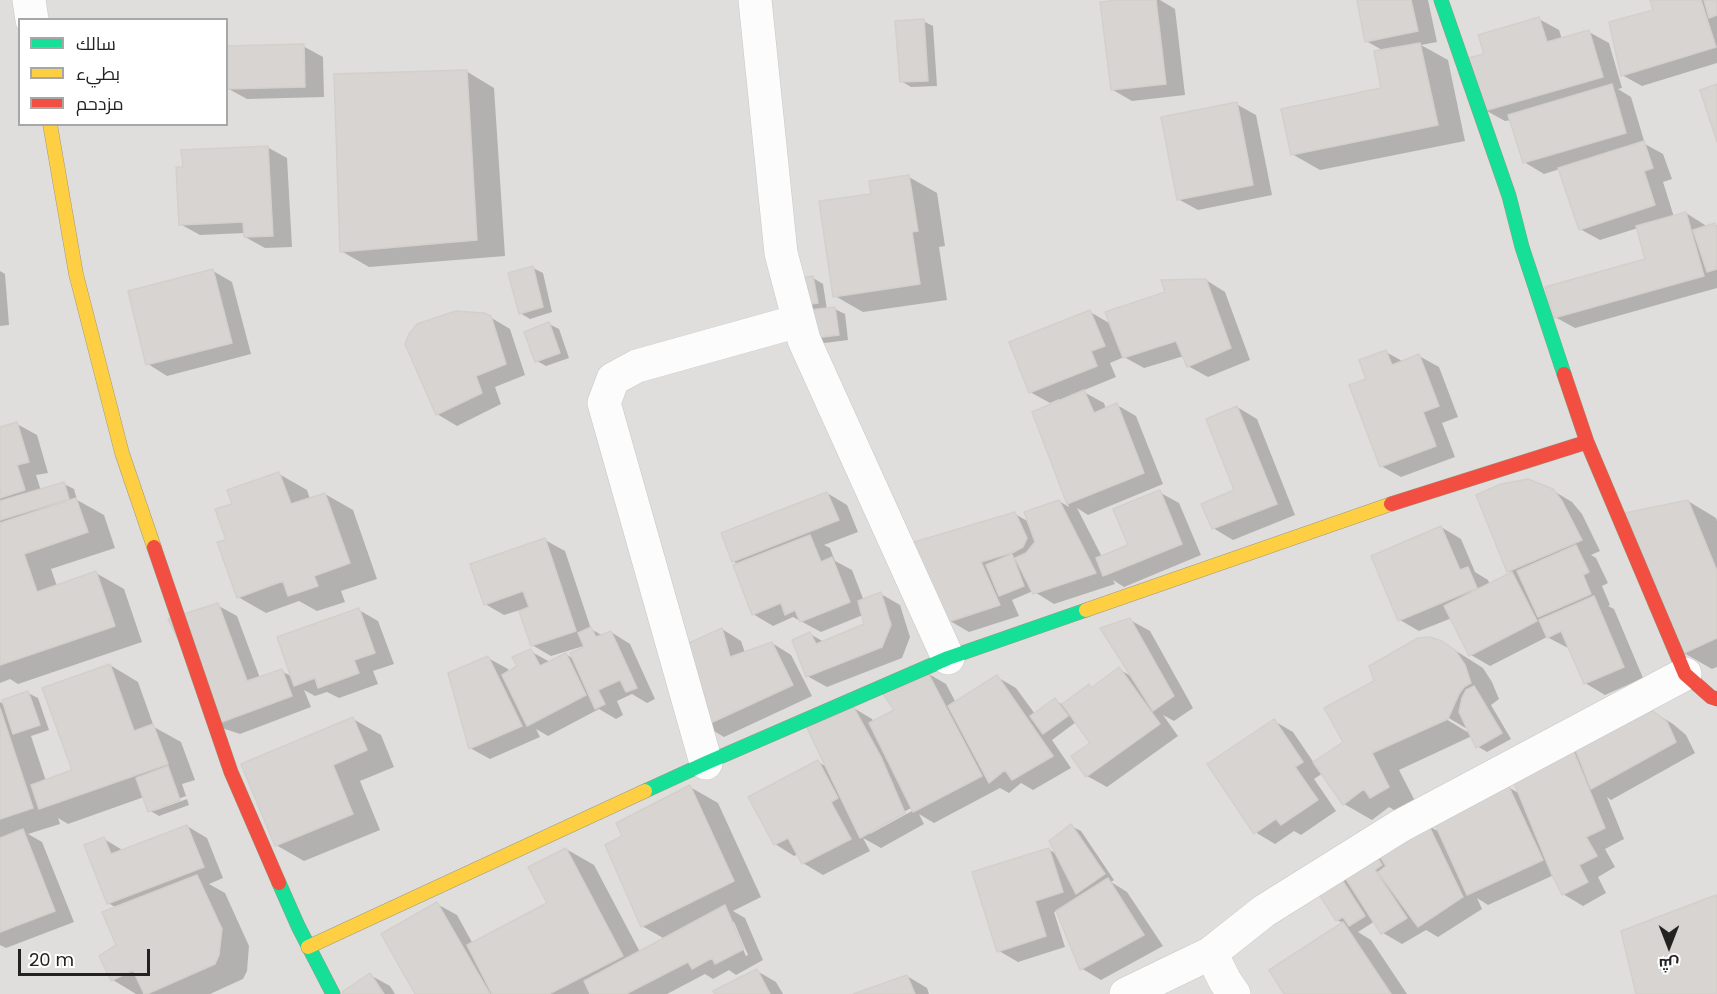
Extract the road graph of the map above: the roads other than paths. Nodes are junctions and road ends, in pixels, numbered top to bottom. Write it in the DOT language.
graph roads {
  1 [pos="29,0"];
  2 [pos="754,0"];
  3 [pos="1441,0"];
  4 [pos="33,18"];
  5 [pos="50,126"];
  6 [pos="798,321"];
  7 [pos="1587,442"];
  8 [pos="948,658"];
  9 [pos="1685,674"];
  10 [pos="1717,699"];
  11 [pos="706,763"];
  12 [pos="308,947"];
  13 [pos="1211,953"];
  14 [pos="333,994"];
  15 [pos="1126,994"];
  16 [pos="1234,994"];
  1 -- 4 [label="street"];
  2 -- 6 [label="street"];
  3 -- 7 [label="street"];
  5 -- 12 [label="street"];
  6 -- 8 [label="street"];
  6 -- 11 [label="street"];
  7 -- 8 [label="street"];
  7 -- 9 [label="street"];
  8 -- 11 [label="street"];
  9 -- 10 [label="street"];
  9 -- 13 [label="street"];
  11 -- 12 [label="street"];
  12 -- 14 [label="street"];
  13 -- 15 [label="street"];
  13 -- 16 [label="street"];
}
